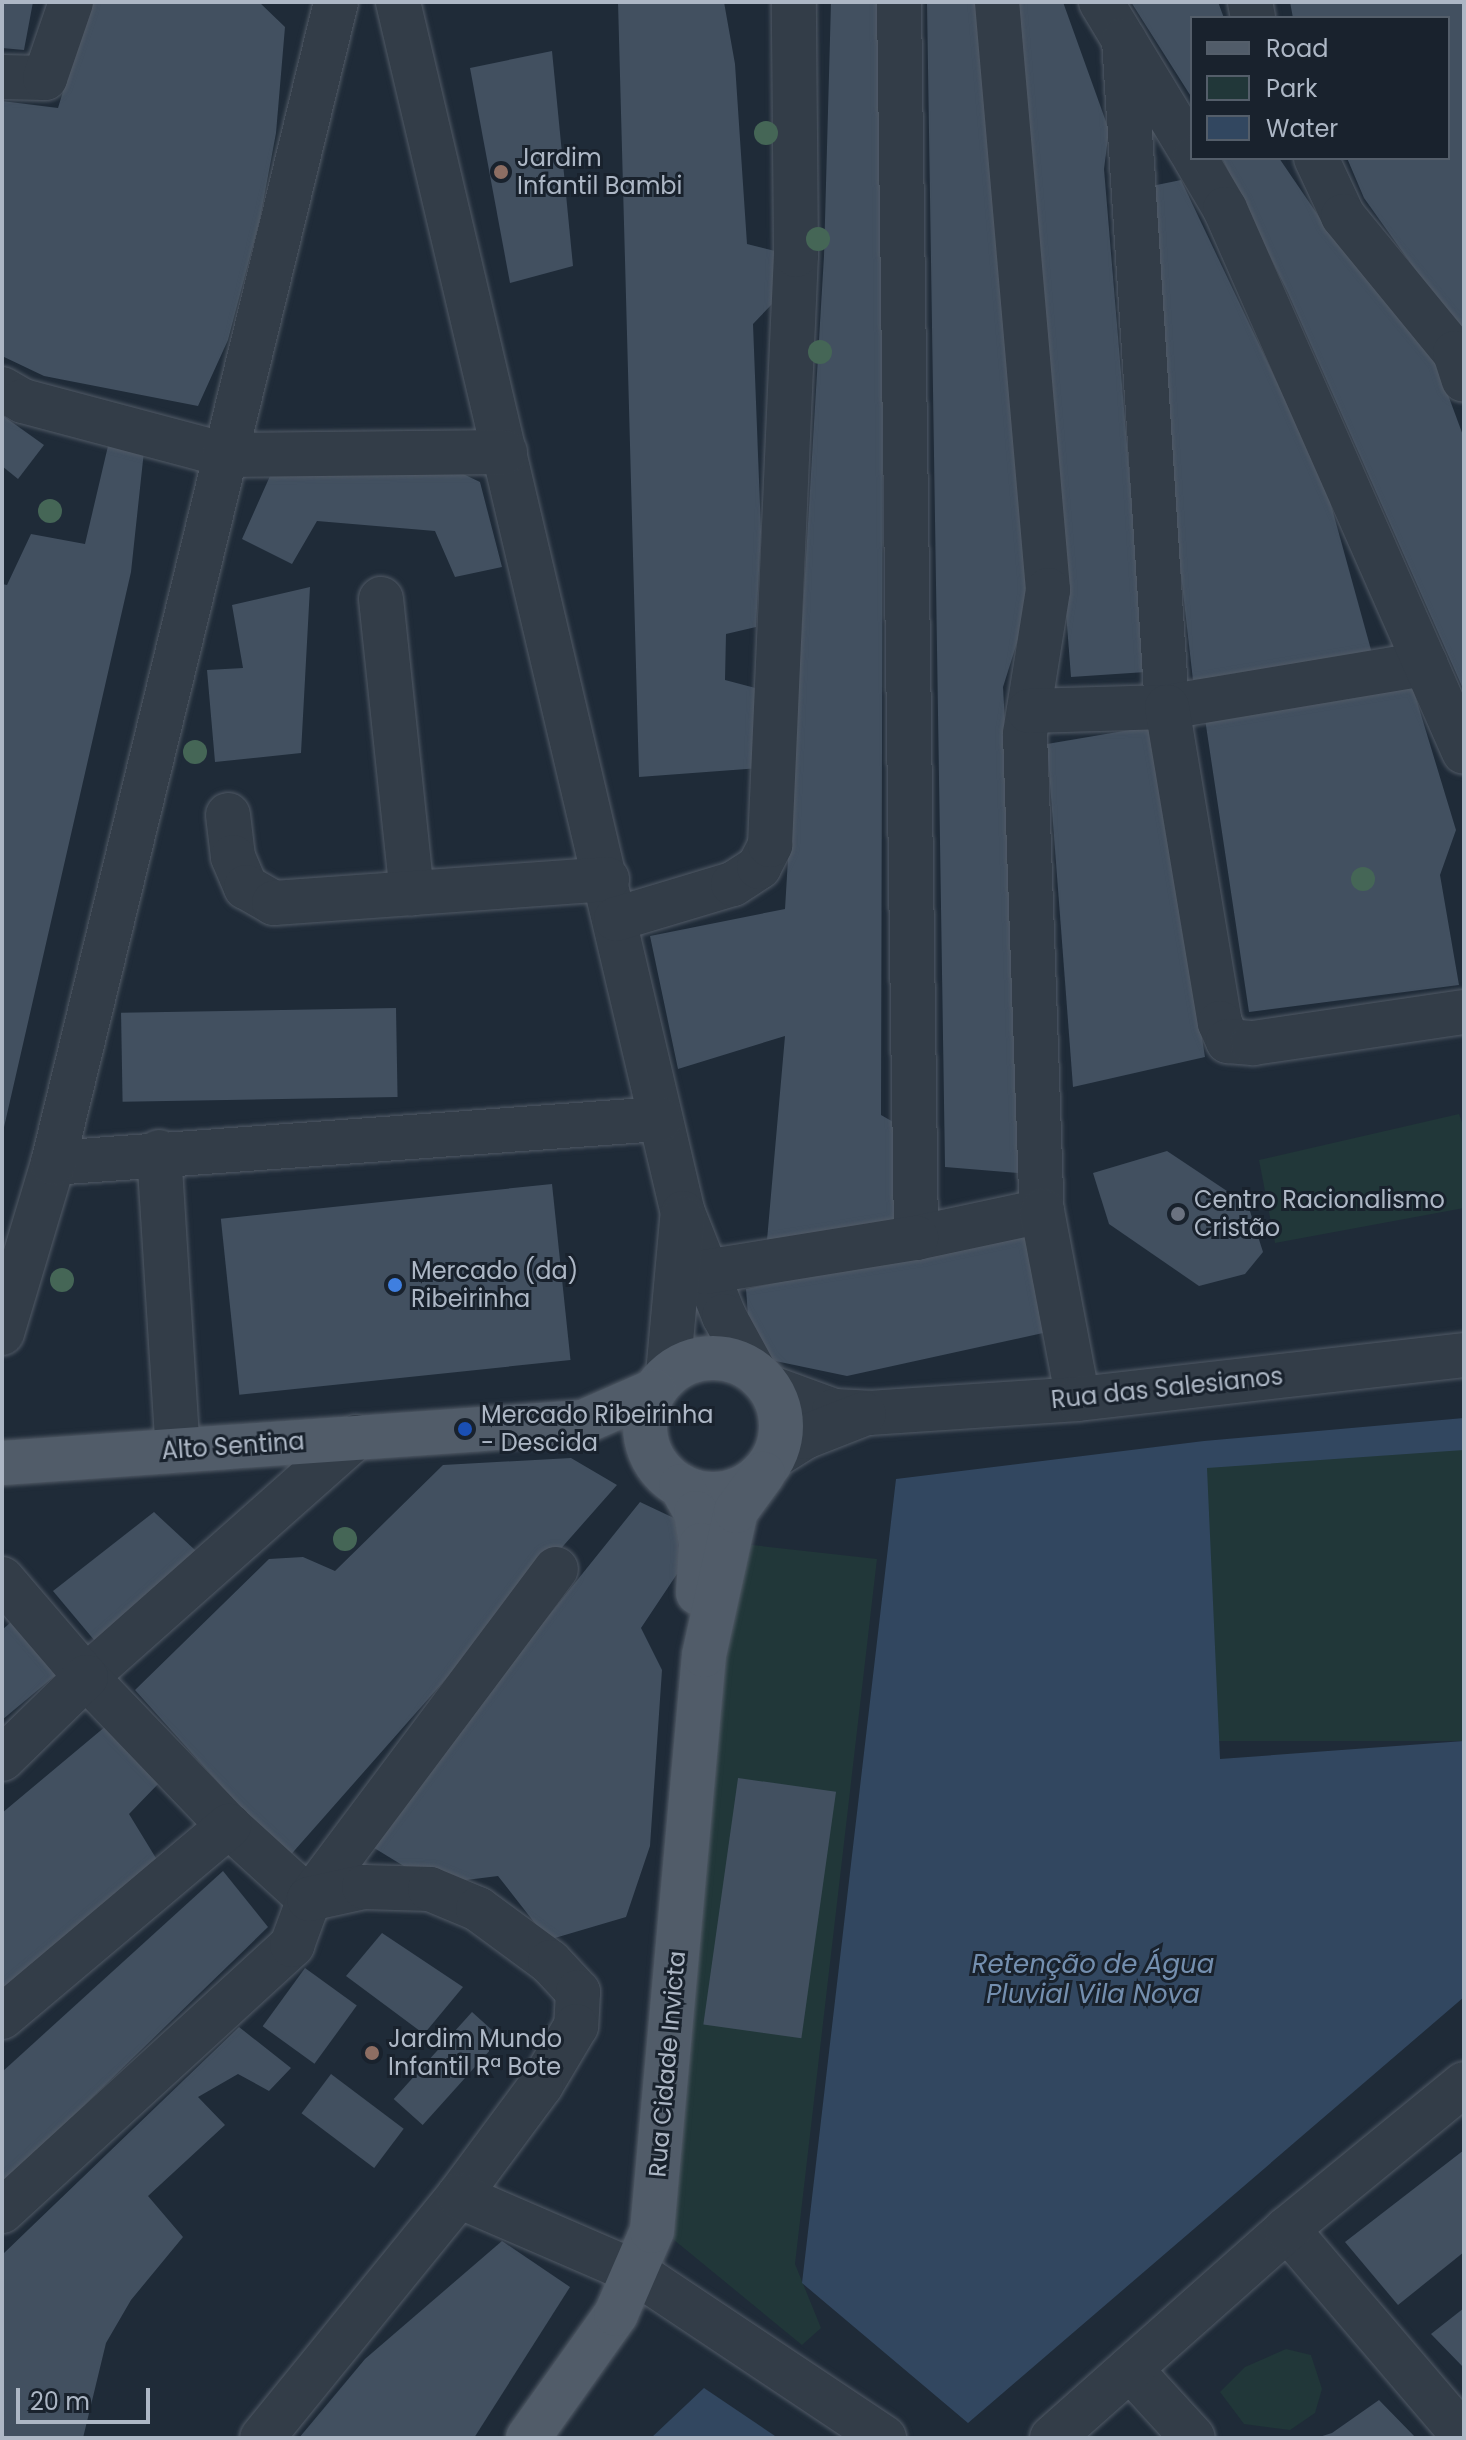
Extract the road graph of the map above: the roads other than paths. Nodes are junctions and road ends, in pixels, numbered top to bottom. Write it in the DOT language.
graph roads {
  1 [pos="71,2"];
  2 [pos="336,2"];
  3 [pos="398,2"];
  4 [pos="794,2"];
  5 [pos="899,2"];
  6 [pos="997,2"];
  7 [pos="1101,2"];
  8 [pos="1124,40"];
  9 [pos="2,77"];
  10 [pos="1190,149"];
  11 [pos="1196,160"];
  12 [pos="1317,160"];
  13 [pos="1461,362"];
  14 [pos="2,389"];
  15 [pos="505,452"];
  16 [pos="226,455"];
  17 [pos="381,599"];
  18 [pos="1425,664"];
  19 [pos="1167,707"];
  20 [pos="1029,711"];
  21 [pos="1464,752"];
  22 [pos="228,815"];
  23 [pos="412,893"];
  24 [pos="611,899"];
  25 [pos="1464,1012"];
  26 [pos="660,1119"];
  27 [pos="159,1152"];
  28 [pos="53,1163"];
  29 [pos="1042,1211"];
  30 [pos="683,1213"];
  31 [pos="916,1238"];
  32 [pos="705,1272"];
  33 [pos="2,1333"];
  34 [pos="1464,1355"];
  35 [pos="762,1380"];
  36 [pos="661,1382"];
  37 [pos="1078,1399"];
  38 [pos="869,1413"];
  39 [pos="465,1429"];
  40 [pos="356,1437"];
  41 [pos="178,1450"];
  42 [pos="651,1454"];
  43 [pos="2,1463"];
  44 [pos="770,1464"];
  45 [pos="681,1486"];
  46 [pos="556,1569"];
  47 [pos="2,1579"];
  48 [pos="704,1655"];
  49 [pos="86,1677"];
  50 [pos="2,1759"];
  51 [pos="229,1826"];
  52 [pos="309,1899"];
  53 [pos="2,2017"];
  54 [pos="1464,2084"];
  55 [pos="459,2196"];
  56 [pos="2,2211"];
  57 [pos="1287,2229"];
  58 [pos="637,2273"];
  59 [pos="1130,2369"];
  60 [pos="1464,2436"];
  61 [pos="262,2438"];
  62 [pos="528,2438"];
  63 [pos="884,2438"];
  64 [pos="1052,2438"];
  65 [pos="1193,2438"];
  1 -- 9 [label="street"];
  2 -- 16 [label="street"];
  3 -- 15 [label="street"];
  4 -- 24 [label="street"];
  5 -- 31 [label="street"];
  6 -- 20 [label="street"];
  7 -- 8 [label="street"];
  8 -- 10 [label="street"];
  8 -- 19 [label="street"];
  11 -- 18 [label="street"];
  12 -- 13 [label="street"];
  14 -- 16 [label="street"];
  15 -- 16 [label="street"];
  15 -- 24 [label="street"];
  16 -- 28 [label="street"];
  17 -- 23 [label="street"];
  18 -- 19 [label="street"];
  18 -- 21 [label="street"];
  19 -- 20 [label="street"];
  19 -- 25 [label="street"];
  20 -- 29 [label="street"];
  22 -- 23 [label="street"];
  23 -- 24 [label="street"];
  24 -- 26 [label="street"];
  26 -- 27 [label="street"];
  26 -- 30 [label="street"];
  27 -- 28 [label="street"];
  27 -- 41 [label="street"];
  28 -- 33 [label="street"];
  29 -- 31 [label="street"];
  29 -- 37 [label="street"];
  30 -- 32 [label="street"];
  30 -- 36 [label="street"];
  31 -- 32 [label="street"];
  32 -- 35 [label="street"];
  34 -- 37 [label="street, Rua das Salesianos"];
  35 -- 36 [label="main road"];
  35 -- 38 [label="street, Rua das Salesianos"];
  35 -- 44 [label="main road"];
  36 -- 39 [label="main road, Alto Sentina"];
  36 -- 42 [label="main road"];
  37 -- 38 [label="street, Rua das Salesianos"];
  38 -- 44 [label="street, Rua das Salesianos"];
  39 -- 40 [label="main road, Alto Sentina"];
  39 -- 42 [label="main road, Alto Sentina"];
  40 -- 41 [label="main road, Alto Sentina"];
  40 -- 49 [label="street"];
  41 -- 43 [label="main road, Alto Sentina"];
  42 -- 45 [label="main road"];
  44 -- 45 [label="main road"];
  44 -- 48 [label="main road, Rua Cidade Invicta"];
  45 -- 48 [label="main road, Rua Cidade Invicta"];
  46 -- 52 [label="street"];
  47 -- 49 [label="street"];
  48 -- 58 [label="main road, Rua Cidade Invicta"];
  49 -- 50 [label="street"];
  49 -- 51 [label="street"];
  51 -- 52 [label="street"];
  51 -- 53 [label="street"];
  52 -- 55 [label="street"];
  52 -- 56 [label="street"];
  54 -- 57 [label="street"];
  55 -- 58 [label="street"];
  55 -- 61 [label="street"];
  57 -- 59 [label="street"];
  57 -- 60 [label="street"];
  58 -- 62 [label="main road, Rua Cidade Invicta"];
  58 -- 63 [label="street"];
  59 -- 64 [label="street"];
  59 -- 65 [label="street"];
}
